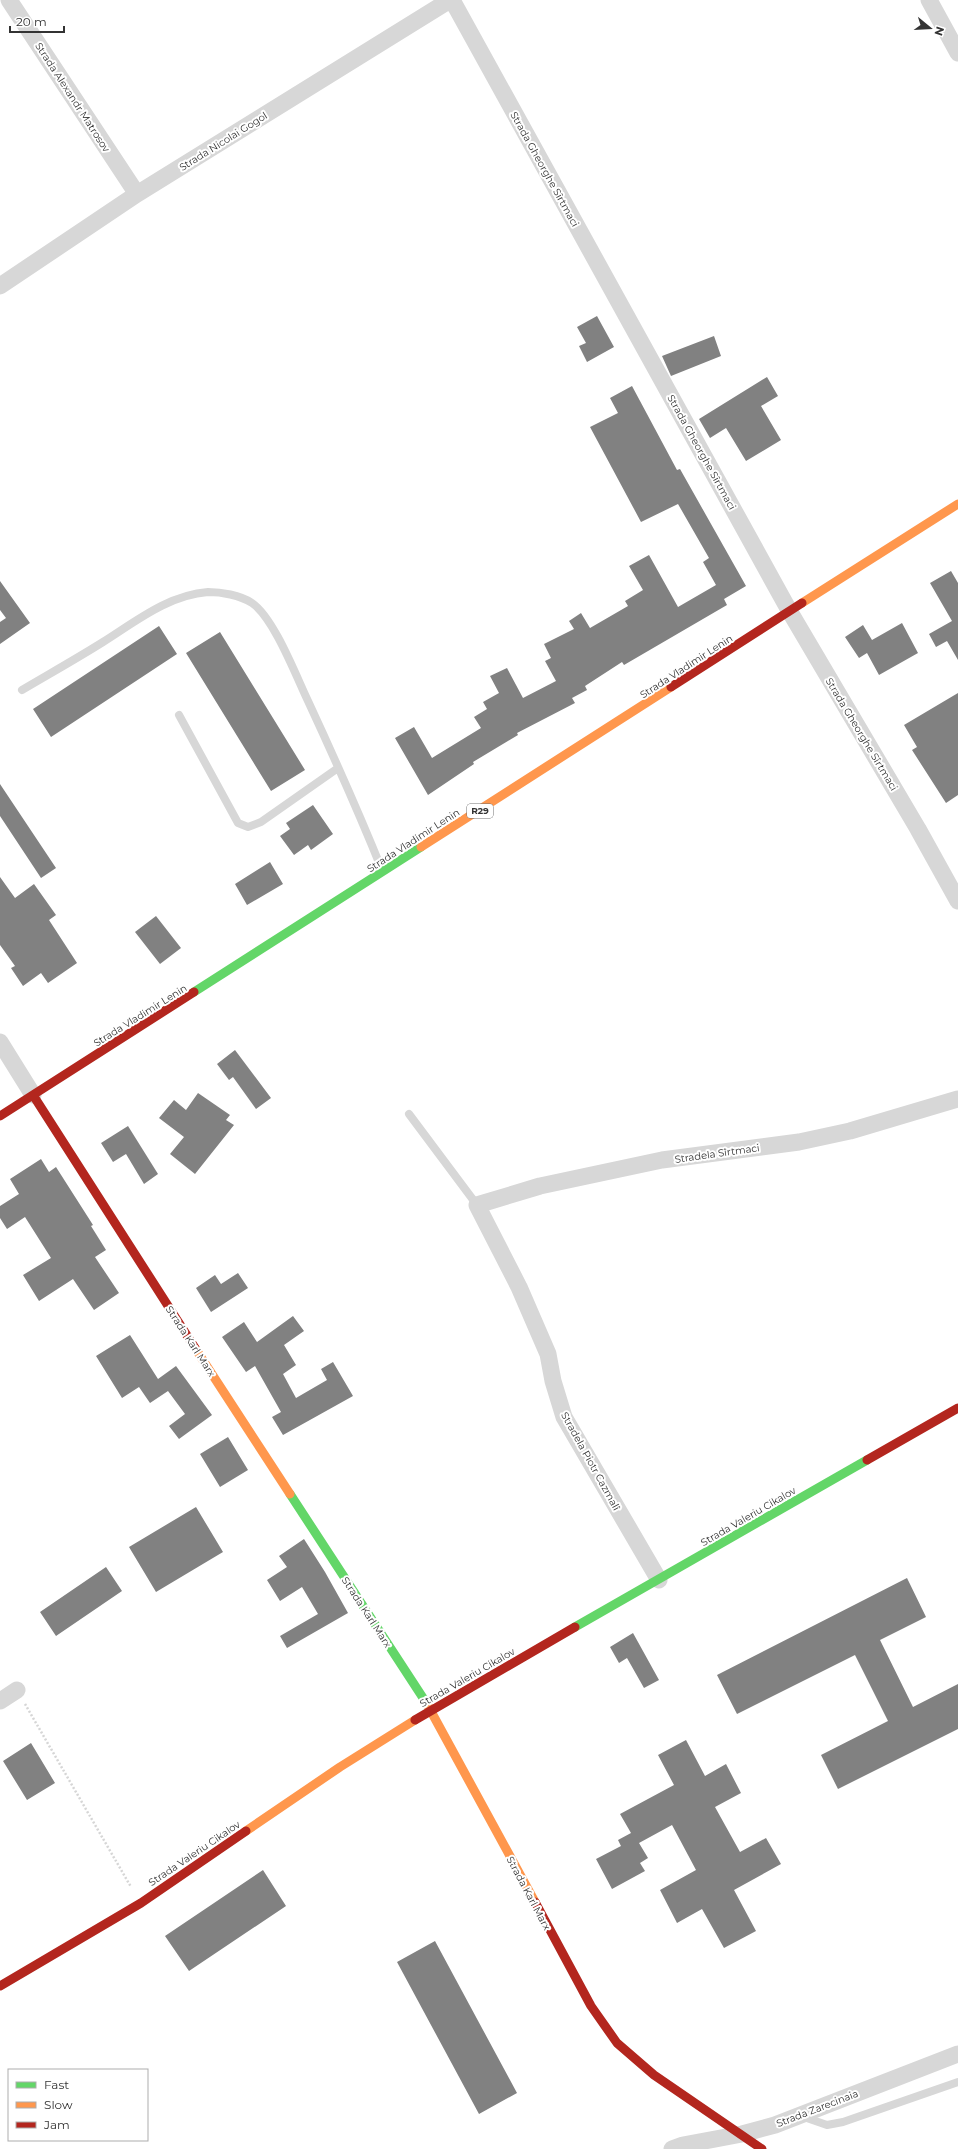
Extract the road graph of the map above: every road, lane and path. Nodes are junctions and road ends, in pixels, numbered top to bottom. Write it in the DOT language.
graph roads {
  1 [pos="9,0"];
  2 [pos="451,0"];
  3 [pos="929,0"];
  4 [pos="958,53"];
  5 [pos="137,194"];
  6 [pos="0,286"];
  7 [pos="958,504"];
  8 [pos="790,612"];
  9 [pos="22,690"];
  10 [pos="179,715"];
  11 [pos="338,768"];
  12 [pos="383,873"];
  13 [pos="958,901"];
  14 [pos="0,1042"];
  15 [pos="33,1095"];
  16 [pos="958,1099"];
  17 [pos="410,1114"];
  18 [pos="0,1116"];
  19 [pos="477,1206"];
  20 [pos="958,1408"];
  21 [pos="660,1580"];
  22 [pos="17,1690"];
  23 [pos="0,1701"];
  24 [pos="431,1710"];
  25 [pos="141,1903"];
  26 [pos="0,1986"];
  27 [pos="958,2054"];
  28 [pos="958,2082"];
  29 [pos="800,2115"];
  30 [pos="742,2134"];
  31 [pos="682,2148"];
  32 [pos="762,2149"];
  1 -- 5 [label="street, Strada Alexandr Matrosov"];
  2 -- 5 [label="street, Strada Nicolai Gogol"];
  2 -- 8 [label="street, Strada Gheorghe Sîrtmaci"];
  3 -- 4 [label="street"];
  5 -- 6 [label="street, Strada Nicolai Gogol"];
  7 -- 8 [label="street, Strada Vladimir Lenin / R29"];
  8 -- 12 [label="street, Strada Vladimir Lenin / R29"];
  8 -- 13 [label="street, Strada Gheorghe Sîrtmaci"];
  9 -- 11 [label="lane"];
  10 -- 11 [label="lane"];
  11 -- 12 [label="lane"];
  12 -- 15 [label="street, Strada Vladimir Lenin / R29"];
  14 -- 15 [label="street, Strada Karl Marx"];
  15 -- 18 [label="street, Strada Vladimir Lenin / R29"];
  15 -- 24 [label="street, Strada Karl Marx"];
  16 -- 19 [label="street, Stradela Sîrtmaci"];
  17 -- 19 [label="lane"];
  19 -- 21 [label="street, Stradela Piotr Cazmalî"];
  20 -- 21 [label="street, Strada Valeriu Cikalov"];
  21 -- 24 [label="street, Strada Valeriu Cikalov"];
  22 -- 23 [label="street"];
  22 -- 25 [label="path"];
  24 -- 25 [label="street, Strada Valeriu Cikalov"];
  24 -- 30 [label="street, Strada Karl Marx"];
  25 -- 26 [label="street, Strada Valeriu Cikalov"];
  27 -- 29 [label="street, Strada Zarecinaia"];
  28 -- 29 [label="lane"];
  29 -- 30 [label="street, Strada Zarecinaia"];
  30 -- 31 [label="street, Strada Zarecinaia"];
  30 -- 32 [label="street, Strada Karl Marx"];
}
